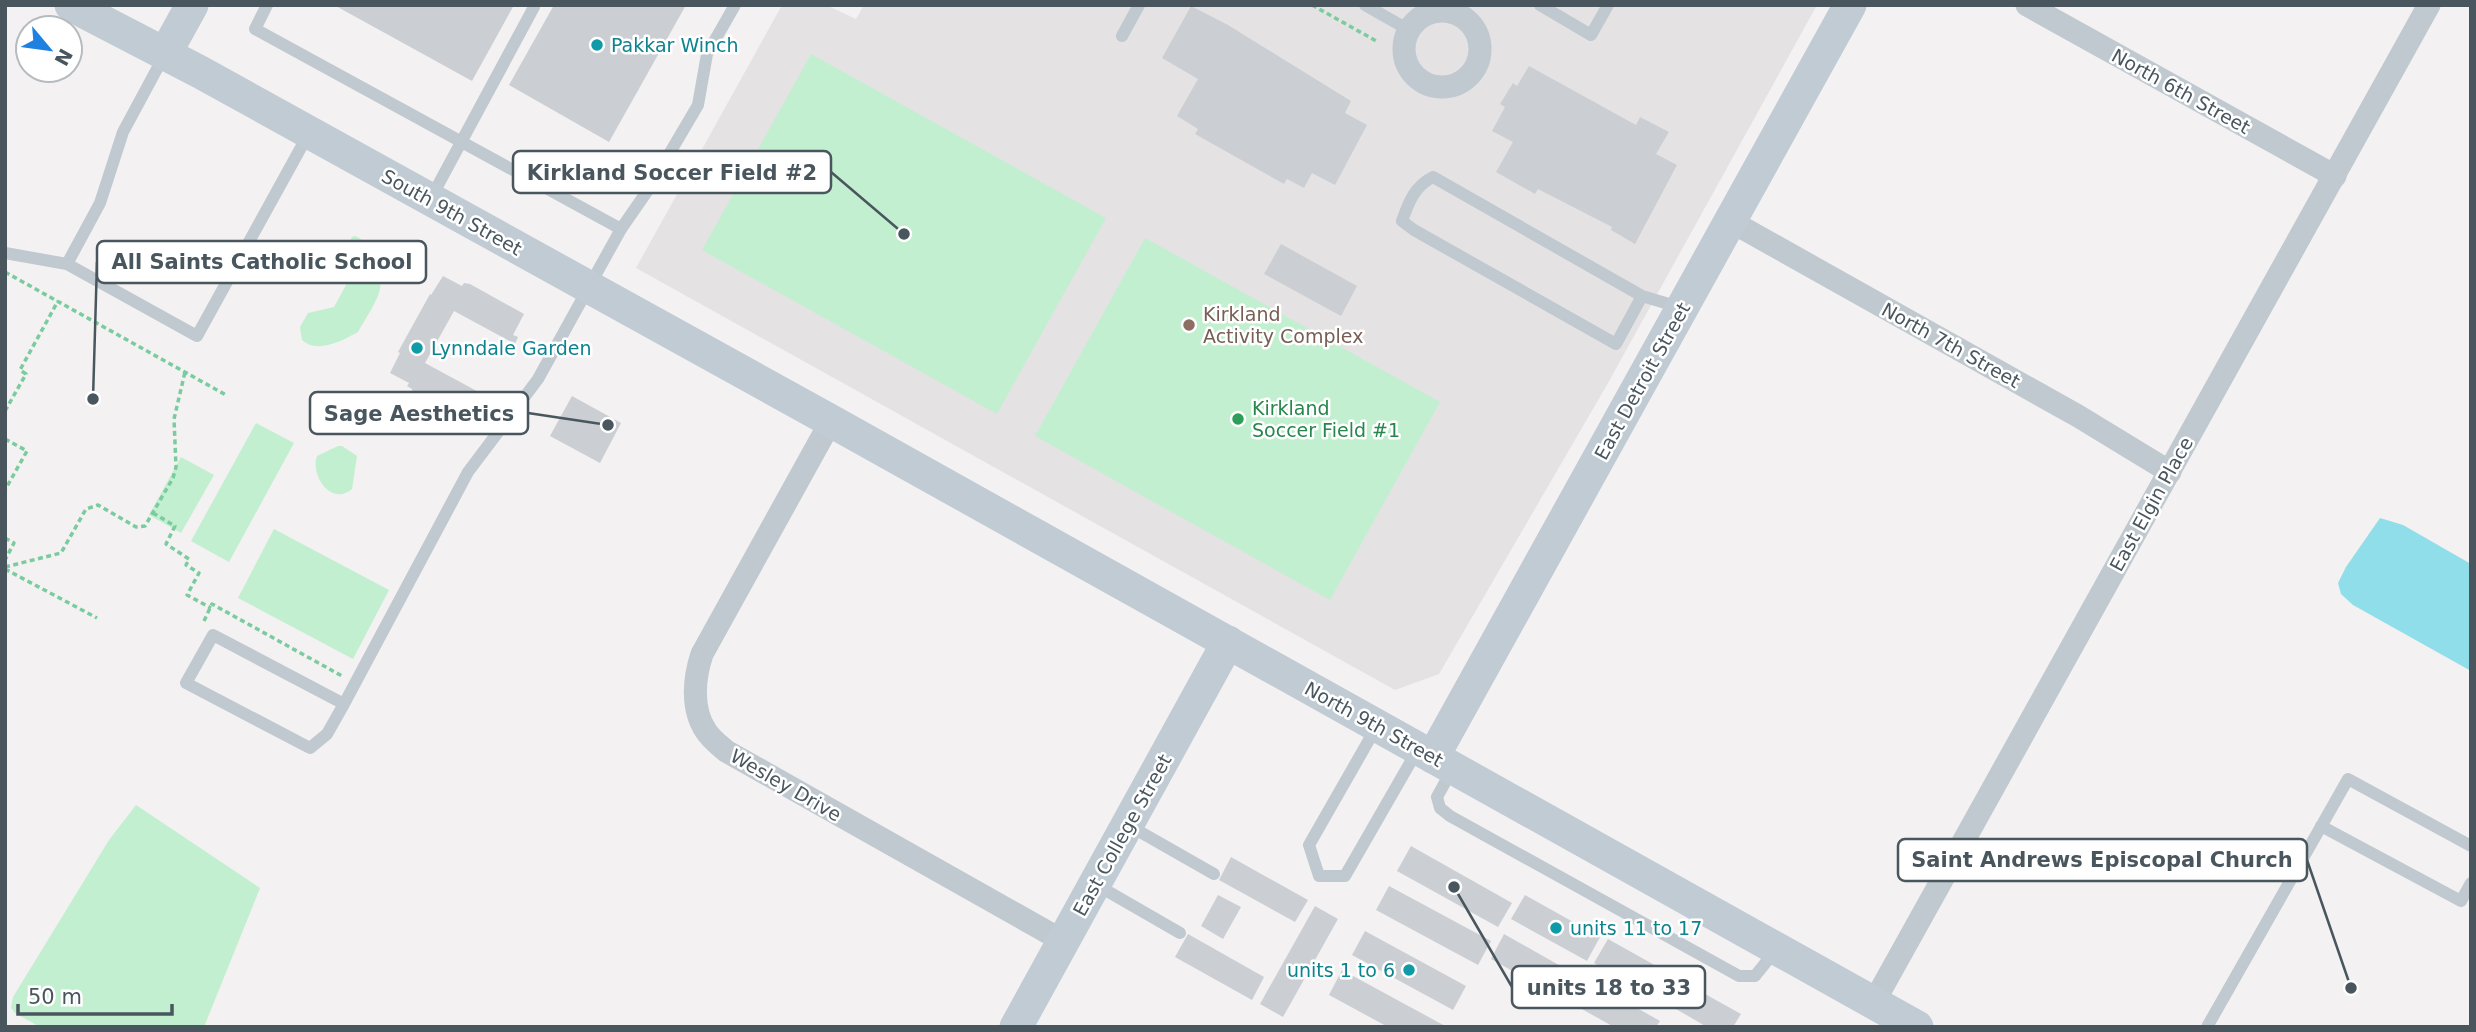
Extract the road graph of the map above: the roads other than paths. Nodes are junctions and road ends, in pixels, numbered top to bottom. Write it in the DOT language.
graph roads {
  1 [pos="71,5"];
  2 [pos="192,5"];
  3 [pos="267,5"];
  4 [pos="735,5"];
  5 [pos="1139,5"];
  6 [pos="1365,5"];
  7 [pos="1540,5"];
  8 [pos="1608,5"];
  9 [pos="1850,5"];
  10 [pos="2027,5"];
  11 [pos="2429,5"];
  12 [pos="534,7"];
  13 [pos="1465,10"];
  14 [pos="1409,30"];
  15 [pos="1122,36"];
  16 [pos="165,54"];
  17 [pos="309,133"];
  18 [pos="462,142"];
  19 [pos="2334,176"];
  20 [pos="430,200"];
  21 [pos="1731,222"];
  22 [pos="621,229"];
  23 [pos="5,253"];
  24 [pos="67,264"];
  25 [pos="589,288"];
  26 [pos="1642,296"];
  27 [pos="1683,309"];
  28 [pos="831,421"];
  29 [pos="2170,472"];
  30 [pos="1228,642"];
  31 [pos="344,704"];
  32 [pos="1377,726"];
  33 [pos="1435,758"];
  34 [pos="1128,824"];
  35 [pos="2322,826"];
  36 [pos="2471,846"];
  37 [pos="1214,874"];
  38 [pos="2471,883"];
  39 [pos="1094,884"];
  40 [pos="1180,933"];
  41 [pos="1063,941"];
  42 [pos="1777,949"];
  43 [pos="1874,1003"];
  44 [pos="1915,1026"];
  45 [pos="1016,1027"];
  46 [pos="2207,1027"];
  1 -- 16 [label="main road, South 9th Street"];
  2 -- 16 [label="main road"];
  3 -- 18 [label="lane"];
  4 -- 22 [label="lane"];
  5 -- 15 [label="lane"];
  6 -- 14 [label="lane"];
  7 -- 8 [label="lane"];
  9 -- 21 [label="main road, East Detroit Street"];
  10 -- 19 [label="street, North 6th Street"];
  11 -- 19 [label="street, East Elgin Place"];
  12 -- 18 [label="lane"];
  13 -- 14 [label="street"];
  13 -- 14 [label="street"];
  16 -- 17 [label="main road, South 9th Street"];
  16 -- 24 [label="lane"];
  17 -- 20 [label="main road, South 9th Street"];
  17 -- 24 [label="lane"];
  18 -- 20 [label="lane"];
  18 -- 22 [label="lane"];
  19 -- 29 [label="street, East Elgin Place"];
  20 -- 25 [label="main road, South 9th Street"];
  21 -- 27 [label="main road, East Detroit Street"];
  21 -- 29 [label="street, North 7th Street"];
  22 -- 25 [label="lane"];
  23 -- 24 [label="lane"];
  25 -- 28 [label="main road, South 9th Street"];
  25 -- 31 [label="lane"];
  26 -- 26 [label="lane"];
  26 -- 27 [label="lane"];
  27 -- 33 [label="main road, East Detroit Street"];
  28 -- 30 [label="main road, North 9th Street"];
  28 -- 41 [label="street, Wesley Drive"];
  29 -- 43 [label="street, East Elgin Place"];
  30 -- 32 [label="main road, North 9th Street"];
  30 -- 34 [label="main road, East College Street"];
  31 -- 31 [label="lane"];
  32 -- 33 [label="main road, North 9th Street"];
  32 -- 33 [label="lane"];
  33 -- 42 [label="main road, North 9th Street"];
  33 -- 42 [label="lane"];
  34 -- 37 [label="lane"];
  34 -- 39 [label="main road, East College Street"];
  35 -- 36 [label="lane"];
  35 -- 38 [label="lane"];
  35 -- 46 [label="lane"];
  39 -- 40 [label="lane"];
  39 -- 41 [label="main road, East College Street"];
  41 -- 45 [label="main road, East College Street"];
  42 -- 43 [label="main road, North 9th Street"];
  43 -- 44 [label="main road, North 9th Street"];
}
